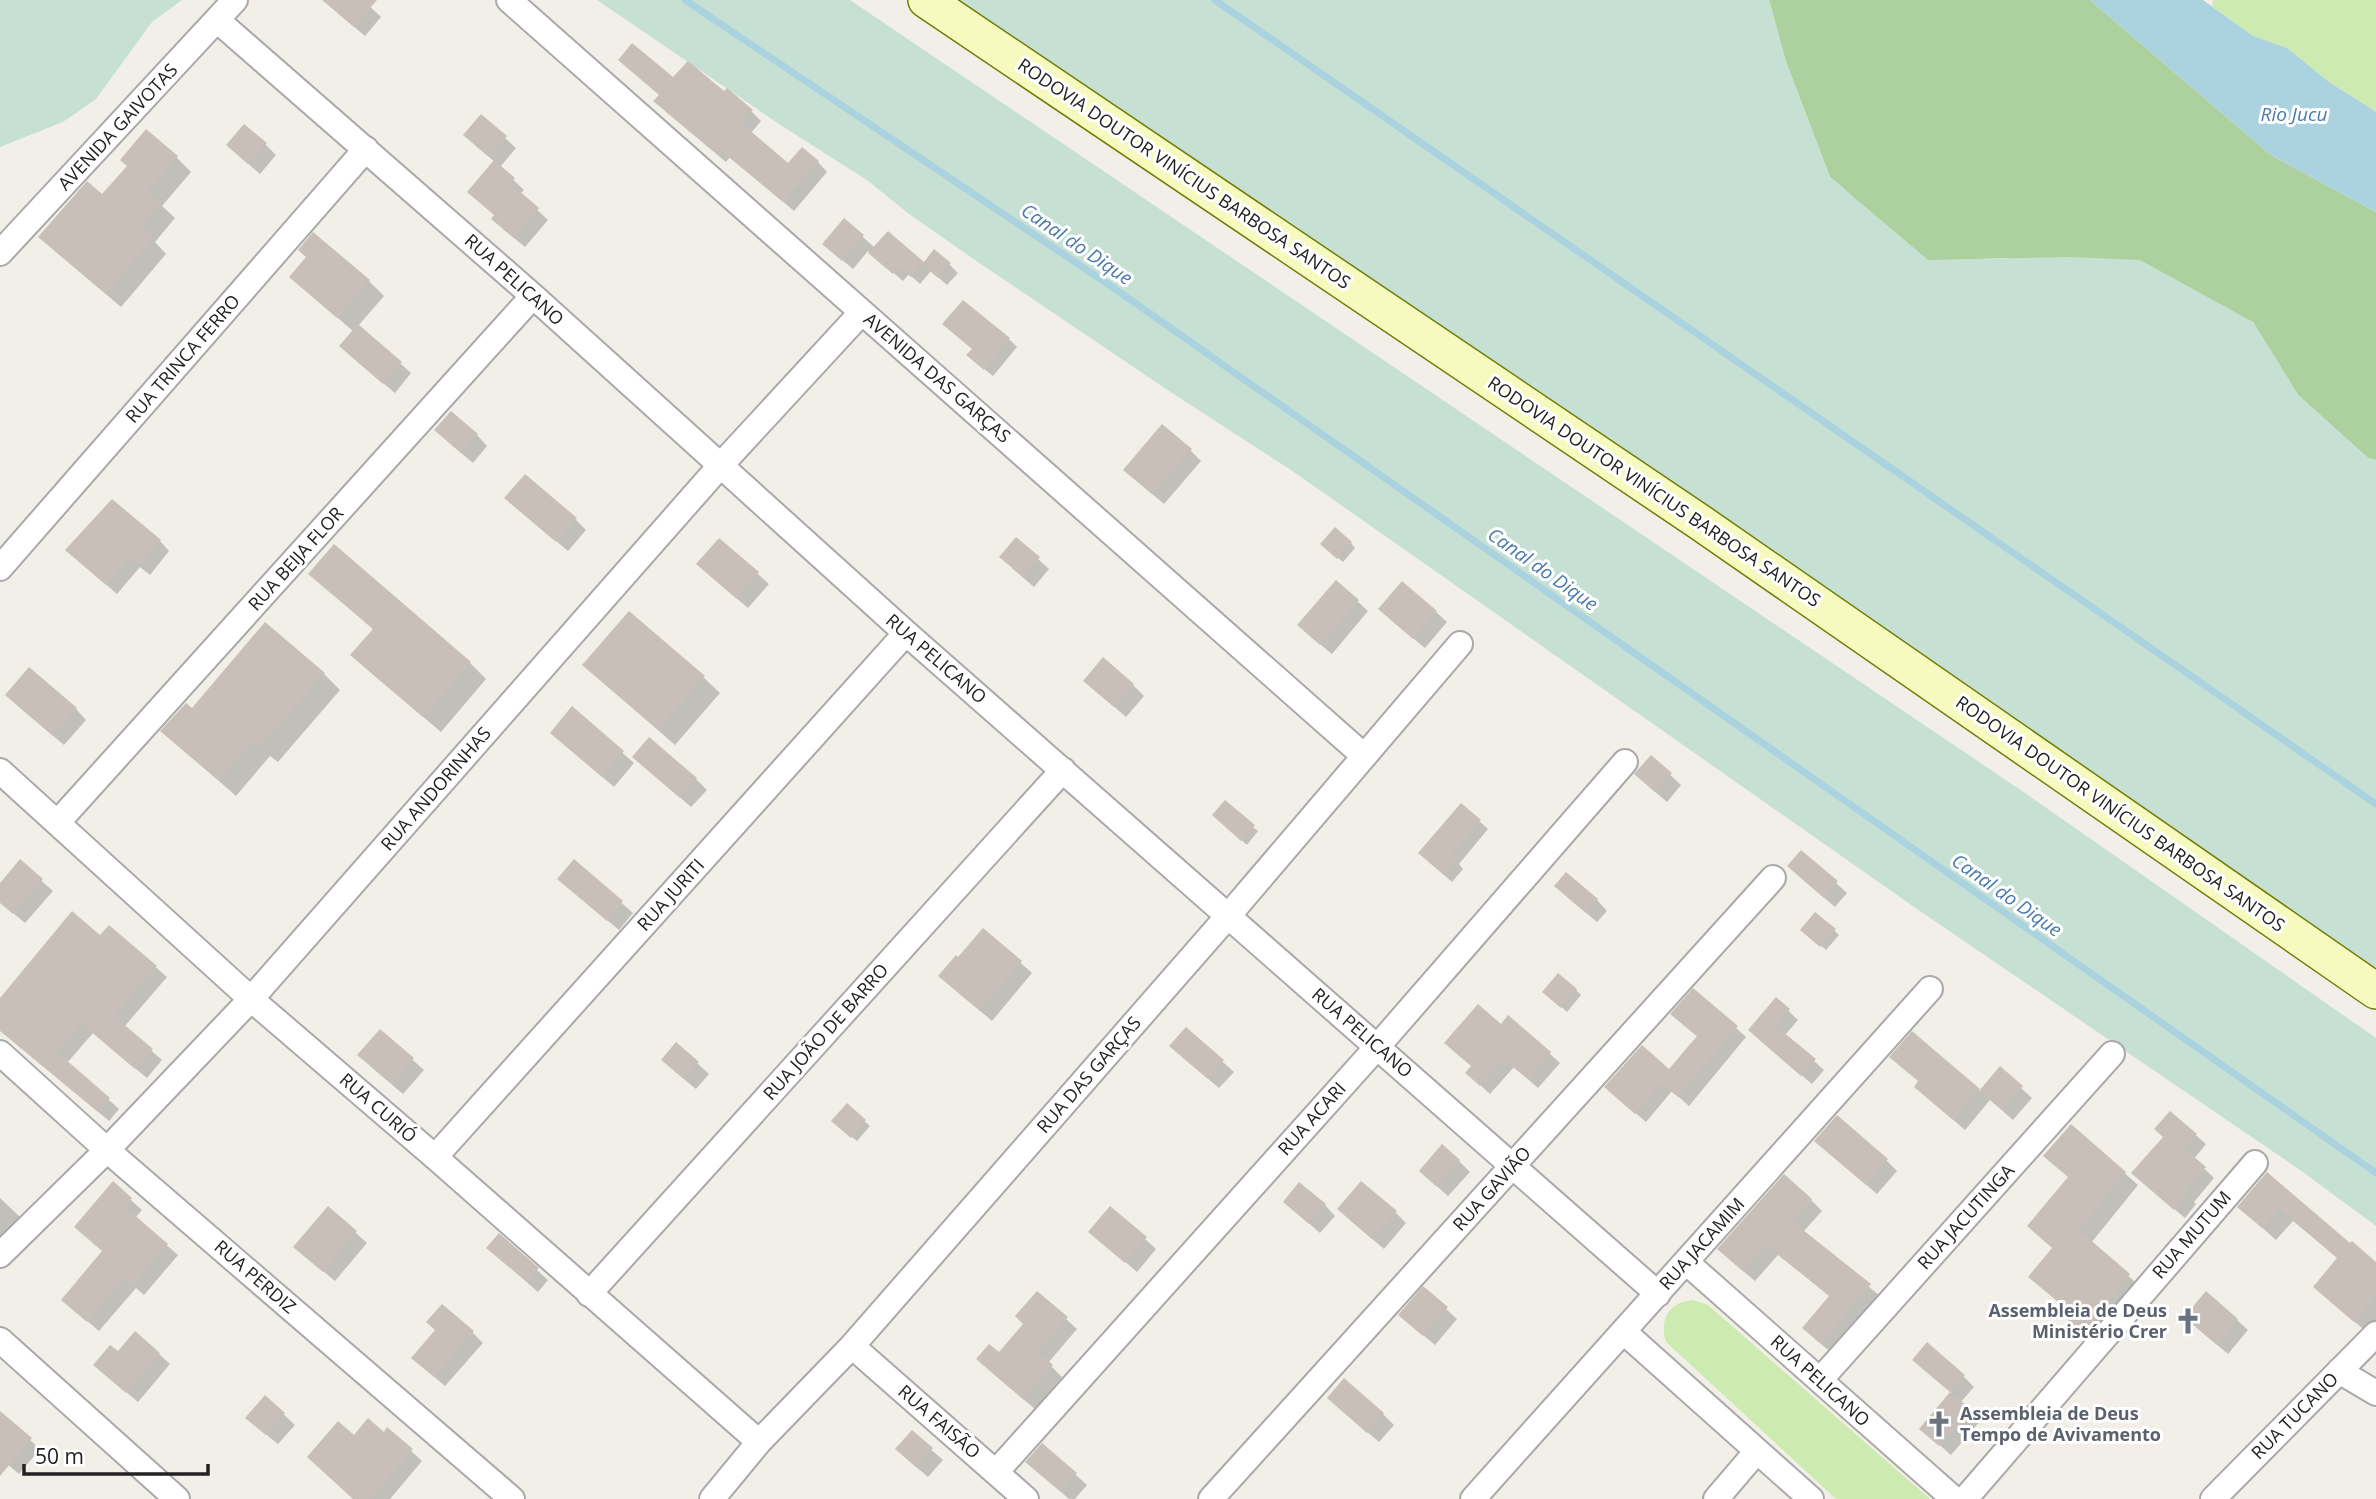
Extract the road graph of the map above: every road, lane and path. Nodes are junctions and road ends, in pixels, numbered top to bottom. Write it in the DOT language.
graph roads {
  1 [pos="235,0"];
  2 [pos="509,0"];
  3 [pos="926,0"];
  4 [pos="217,20"];
  5 [pos="366,149"];
  6 [pos="0,253"];
  7 [pos="533,296"];
  8 [pos="862,312"];
  9 [pos="720,466"];
  10 [pos="0,568"];
  11 [pos="906,632"];
  12 [pos="1460,644"];
  13 [pos="1364,756"];
  14 [pos="1625,762"];
  15 [pos="1063,770"];
  16 [pos="0,771"];
  17 [pos="58,822"];
  18 [pos="1773,878"];
  19 [pos="1228,916"];
  20 [pos="1930,989"];
  21 [pos="2376,992"];
  22 [pos="251,999"];
  23 [pos="1377,1046"];
  24 [pos="0,1053"];
  25 [pos="2112,1054"];
  26 [pos="107,1150"];
  27 [pos="435,1157"];
  28 [pos="2255,1163"];
  29 [pos="1513,1166"];
  30 [pos="0,1255"];
  31 [pos="1686,1262"];
  32 [pos="589,1294"];
  33 [pos="1658,1294"];
  34 [pos="1624,1332"];
  35 [pos="2376,1334"];
  36 [pos="0,1340"];
  37 [pos="852,1346"];
  38 [pos="2339,1371"];
  39 [pos="1820,1380"];
  40 [pos="2376,1393"];
  41 [pos="759,1442"];
  42 [pos="1758,1451"];
  43 [pos="996,1472"];
  44 [pos="161,1494"];
  45 [pos="720,1496"];
  46 [pos="512,1499"];
  47 [pos="1026,1499"];
  48 [pos="1211,1499"];
  49 [pos="1474,1499"];
  50 [pos="1716,1499"];
  51 [pos="1811,1499"];
  52 [pos="1954,1499"];
  53 [pos="1965,1499"];
  54 [pos="2213,1499"];
  1 -- 4 [label="street, AVENIDA GAIVOTAS"];
  2 -- 8 [label="street, AVENIDA DAS GARÇAS"];
  3 -- 21 [label="main road, RODOVIA DOUTOR VINÍCIUS BARBOSA SANTOS"];
  4 -- 5 [label="street, RUA PELICANO"];
  4 -- 6 [label="street, AVENIDA GAIVOTAS"];
  5 -- 7 [label="street, RUA PELICANO"];
  5 -- 10 [label="street, RUA TRINCA FERRO"];
  7 -- 9 [label="street, RUA PELICANO"];
  7 -- 17 [label="street, RUA BEIJA FLOR"];
  8 -- 9 [label="street, RUA ANDORINHAS"];
  8 -- 13 [label="street, AVENIDA DAS GARÇAS"];
  9 -- 11 [label="street, RUA PELICANO"];
  9 -- 22 [label="street, RUA ANDORINHAS"];
  11 -- 15 [label="street, RUA PELICANO"];
  11 -- 27 [label="street, RUA JURITI"];
  12 -- 13 [label="street, RUA DAS GARÇAS"];
  13 -- 19 [label="street, RUA DAS GARÇAS"];
  14 -- 23 [label="street, RUA ACARI"];
  15 -- 19 [label="street, RUA PELICANO"];
  15 -- 32 [label="street, RUA JOÃO DE BARRO"];
  16 -- 17 [label="street, RUA CURIÓ"];
  17 -- 22 [label="street, RUA CURIÓ"];
  18 -- 29 [label="street, RUA GAVIÃO"];
  19 -- 23 [label="street, RUA PELICANO"];
  19 -- 37 [label="street, RUA DAS GARÇAS"];
  20 -- 31 [label="street, RUA JACAMIM"];
  22 -- 26 [label="street, RUA ANDORINHAS"];
  22 -- 27 [label="street, RUA CURIÓ"];
  23 -- 29 [label="street, RUA PELICANO"];
  23 -- 43 [label="street, RUA ACARI"];
  24 -- 26 [label="street, RUA PERDIZ"];
  25 -- 39 [label="street, RUA JACUTINGA"];
  26 -- 30 [label="street, RUA ANDORINHAS"];
  26 -- 46 [label="street, RUA PERDIZ"];
  27 -- 32 [label="street, RUA CURIÓ"];
  28 -- 53 [label="street, RUA MUTUM"];
  29 -- 33 [label="street, RUA PELICANO"];
  29 -- 48 [label="street, RUA GAVIÃO"];
  31 -- 33 [label="street, RUA JACAMIM"];
  31 -- 39 [label="street, RUA PELICANO"];
  32 -- 41 [label="street, RUA CURIÓ"];
  33 -- 34 [label="street, RUA JACAMIM"];
  34 -- 42 [label="street"];
  34 -- 49 [label="street, RUA JACAMIM"];
  35 -- 38 [label="street, RUA TUCANO"];
  36 -- 44 [label="street"];
  37 -- 41 [label="street, RUA DAS GARÇAS"];
  37 -- 43 [label="street, RUA FAISÃO"];
  38 -- 40 [label="street"];
  38 -- 54 [label="street, RUA TUCANO"];
  39 -- 52 [label="street, RUA PELICANO"];
  41 -- 45 [label="street, RUA DAS GARÇAS"];
  42 -- 50 [label="street"];
  42 -- 51 [label="street"];
  43 -- 47 [label="street, RUA FAISÃO"];
}
